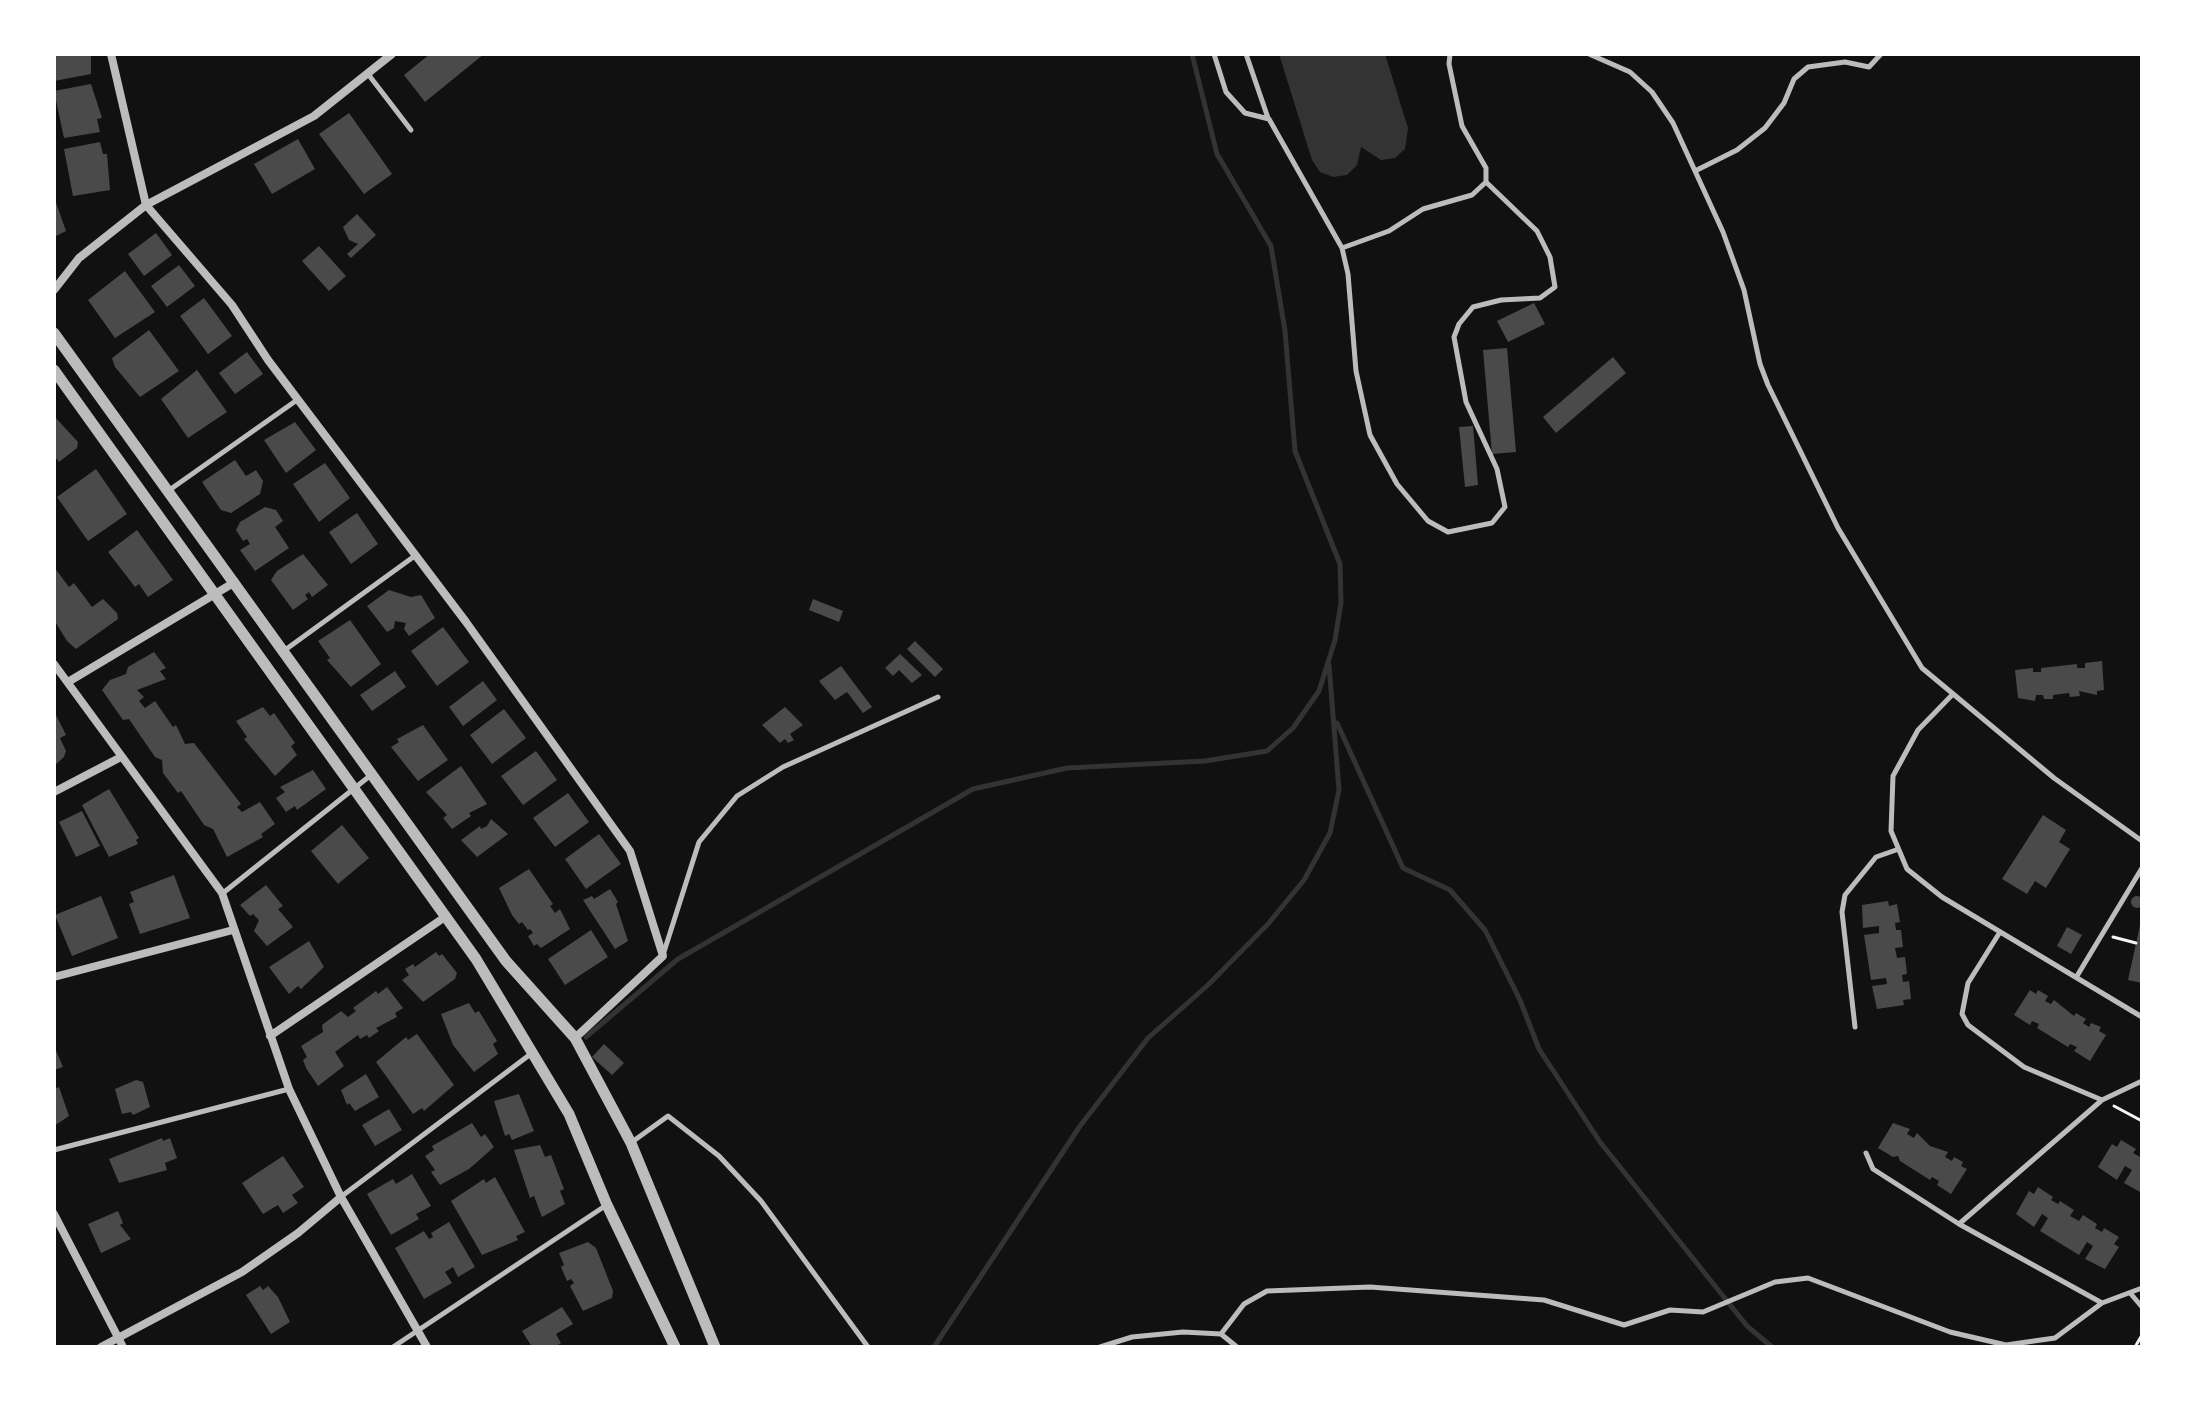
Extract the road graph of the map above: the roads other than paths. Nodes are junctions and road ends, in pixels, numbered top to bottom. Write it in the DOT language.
graph roads {
  1 [pos="111,54"];
  2 [pos="392,54"];
  3 [pos="1214,54"];
  4 [pos="1246,54"];
  5 [pos="1450,54"];
  6 [pos="1589,54"];
  7 [pos="1881,54"];
  8 [pos="368,73"];
  9 [pos="1269,119"];
  10 [pos="411,130"];
  11 [pos="1695,171"];
  12 [pos="1486,182"];
  13 [pos="146,205"];
  14 [pos="1342,248"];
  15 [pos="54,290"];
  16 [pos="54,333"];
  17 [pos="54,370"];
  18 [pos="298,399"];
  19 [pos="167,491"];
  20 [pos="416,555"];
  21 [pos="235,582"];
  22 [pos="213,594"];
  23 [pos="284,650"];
  24 [pos="54,664"];
  25 [pos="68,682"];
  26 [pos="1953,694"];
  27 [pos="938,697"];
  28 [pos="121,757"];
  29 [pos="371,775"];
  30 [pos="354,788"];
  31 [pos="54,792"];
  32 [pos="2142,841"];
  33 [pos="1896,850"];
  34 [pos="2142,868"];
  35 [pos="222,893"];
  36 [pos="445,917"];
  37 [pos="233,930"];
  38 [pos="2000,932"];
  39 [pos="663,956"];
  40 [pos="2077,976"];
  41 [pos="54,977"];
  42 [pos="2142,1017"];
  43 [pos="1855,1027"];
  44 [pos="270,1036"];
  45 [pos="575,1038"];
  46 [pos="534,1052"];
  47 [pos="2142,1081"];
  48 [pos="289,1089"];
  49 [pos="2102,1100"];
  50 [pos="631,1143"];
  51 [pos="54,1150"];
  52 [pos="1866,1153"];
  53 [pos="341,1197"];
  54 [pos="607,1205"];
  55 [pos="54,1216"];
  56 [pos="1959,1224"];
  57 [pos="2142,1288"];
  58 [pos="2131,1294"];
  59 [pos="2102,1303"];
  60 [pos="2142,1307"];
  61 [pos="417,1333"];
  62 [pos="1221,1334"];
  63 [pos="118,1338"];
  64 [pos="101,1347"];
  65 [pos="123,1347"];
  66 [pos="393,1347"];
  67 [pos="427,1347"];
  68 [pos="675,1347"];
  69 [pos="715,1347"];
  70 [pos="868,1347"];
  71 [pos="1100,1347"];
  72 [pos="1237,1347"];
  1 -- 13 [label="street"];
  2 -- 8 [label="street"];
  3 -- 9 [label="lane"];
  4 -- 9 [label="lane"];
  5 -- 12 [label="lane"];
  6 -- 11 [label="lane"];
  7 -- 11 [label="lane"];
  8 -- 10 [label="lane"];
  8 -- 13 [label="street"];
  9 -- 14 [label="lane"];
  11 -- 26 [label="lane"];
  12 -- 14 [label="lane"];
  12 -- 14 [label="lane"];
  13 -- 15 [label="street"];
  13 -- 18 [label="street"];
  16 -- 19 [label="street"];
  17 -- 22 [label="street"];
  18 -- 19 [label="lane"];
  18 -- 20 [label="street"];
  19 -- 21 [label="street"];
  20 -- 23 [label="lane"];
  20 -- 39 [label="street"];
  21 -- 22 [label="street"];
  21 -- 23 [label="street"];
  22 -- 25 [label="street"];
  22 -- 30 [label="street"];
  23 -- 29 [label="street"];
  24 -- 25 [label="street"];
  25 -- 28 [label="street"];
  26 -- 32 [label="lane"];
  26 -- 33 [label="lane"];
  27 -- 39 [label="lane"];
  28 -- 31 [label="street"];
  28 -- 35 [label="street"];
  29 -- 30 [label="lane"];
  29 -- 45 [label="street"];
  30 -- 35 [label="lane"];
  30 -- 36 [label="street"];
  33 -- 38 [label="lane"];
  33 -- 43 [label="lane"];
  34 -- 40 [label="lane"];
  35 -- 37 [label="street"];
  36 -- 44 [label="street"];
  36 -- 46 [label="street"];
  37 -- 41 [label="street"];
  37 -- 44 [label="street"];
  38 -- 40 [label="lane"];
  38 -- 49 [label="lane"];
  39 -- 45 [label="street"];
  40 -- 42 [label="lane"];
  44 -- 48 [label="street"];
  45 -- 50 [label="street"];
  46 -- 53 [label="lane"];
  46 -- 54 [label="street"];
  47 -- 49 [label="lane"];
  48 -- 51 [label="lane"];
  48 -- 53 [label="street"];
  49 -- 56 [label="lane"];
  50 -- 69 [label="street"];
  50 -- 70 [label="lane"];
  52 -- 56 [label="lane"];
  53 -- 61 [label="street"];
  53 -- 63 [label="street"];
  54 -- 61 [label="lane"];
  54 -- 68 [label="street"];
  55 -- 63 [label="street"];
  56 -- 59 [label="lane"];
  57 -- 58 [label="lane"];
  58 -- 59 [label="lane"];
  58 -- 60 [label="lane"];
  59 -- 62 [label="lane"];
  61 -- 66 [label="lane"];
  61 -- 67 [label="street"];
  62 -- 71 [label="lane"];
  62 -- 72 [label="lane"];
  63 -- 64 [label="street"];
  63 -- 65 [label="street"];
}
